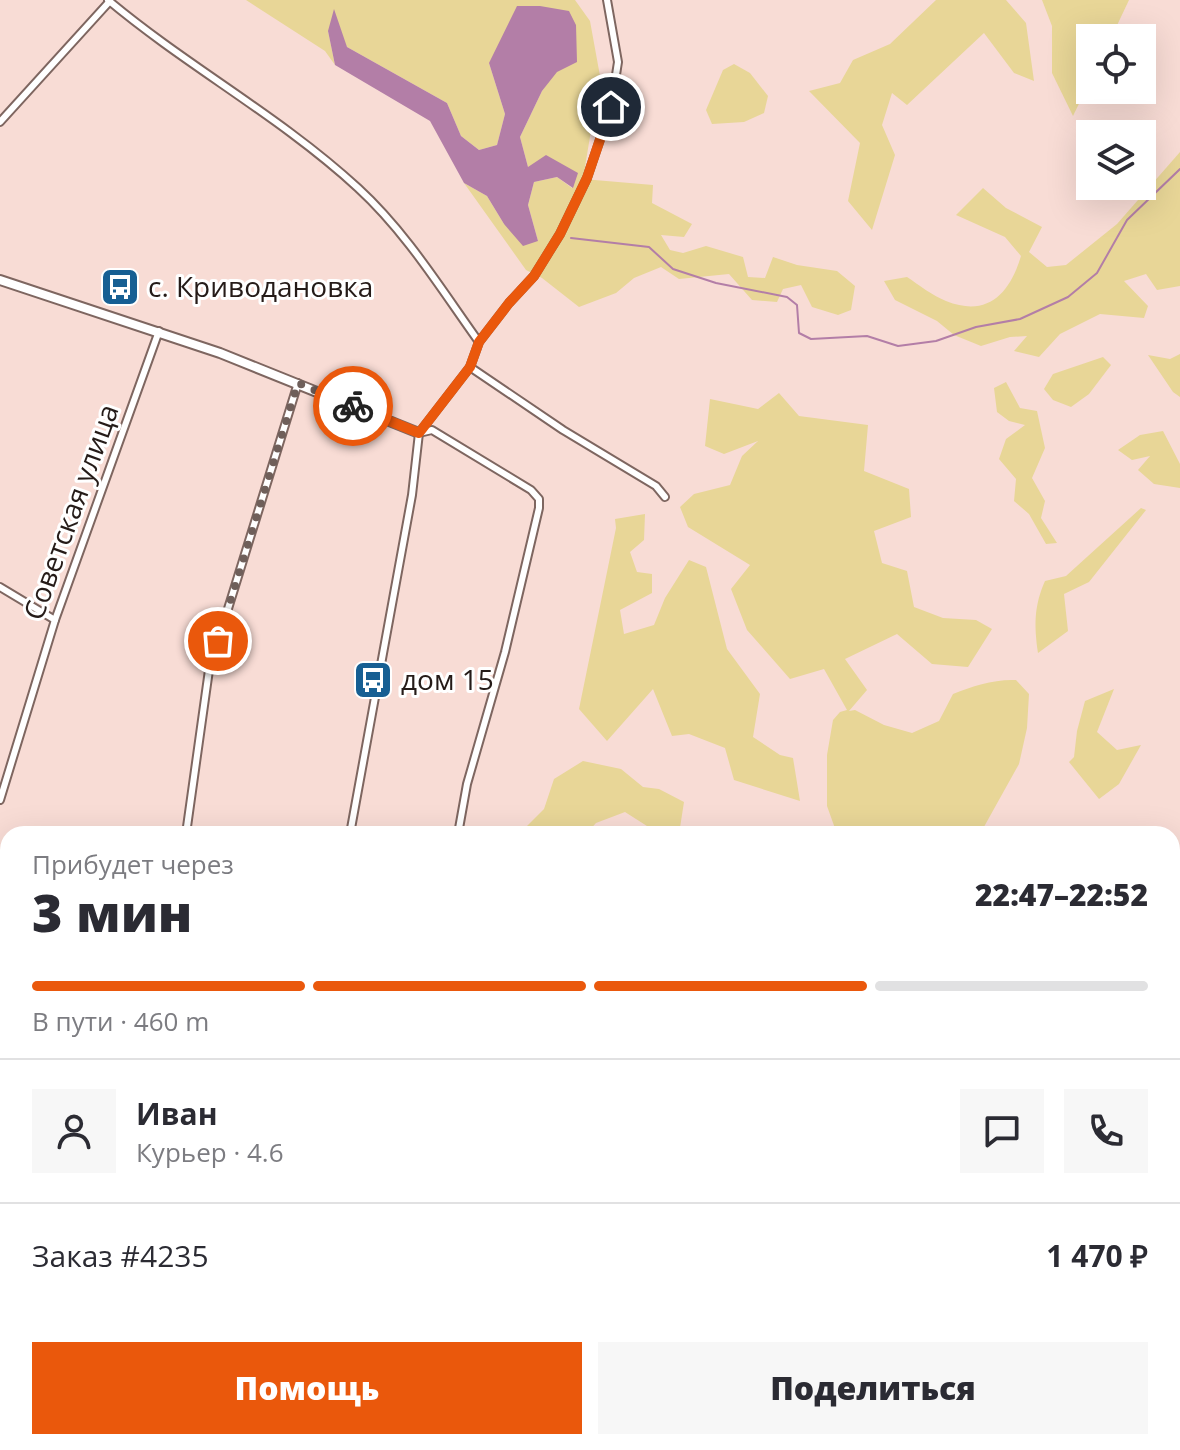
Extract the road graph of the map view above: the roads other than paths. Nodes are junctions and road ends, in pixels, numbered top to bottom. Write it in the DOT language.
graph roads {
  1 [pos="607,0"];
  2 [pos="109,1"];
  3 [pos="0,122"];
  4 [pos="0,280"];
  5 [pos="159,331"];
  6 [pos="479,342"];
  7 [pos="470,367"];
  8 [pos="298,383"];
  9 [pos="419,433"];
  10 [pos="665,497"];
  11 [pos="0,587"];
  12 [pos="55,620"];
  13 [pos="0,800"];
  14 [pos="187,826"];
  15 [pos="351,826"];
  16 [pos="459,826"];
  1 -- 6 [label="street"];
  2 -- 3 [label="street"];
  2 -- 6 [label="street"];
  4 -- 5 [label="street"];
  5 -- 8 [label="street"];
  5 -- 12 [label="street, Советская улица"];
  6 -- 7 [label="street"];
  7 -- 9 [label="street"];
  7 -- 10 [label="street"];
  8 -- 9 [label="street"];
  8 -- 14 [label="street"];
  9 -- 15 [label="street"];
  9 -- 16 [label="street"];
  11 -- 12 [label="street"];
  12 -- 13 [label="street, Советская улица"];
}
